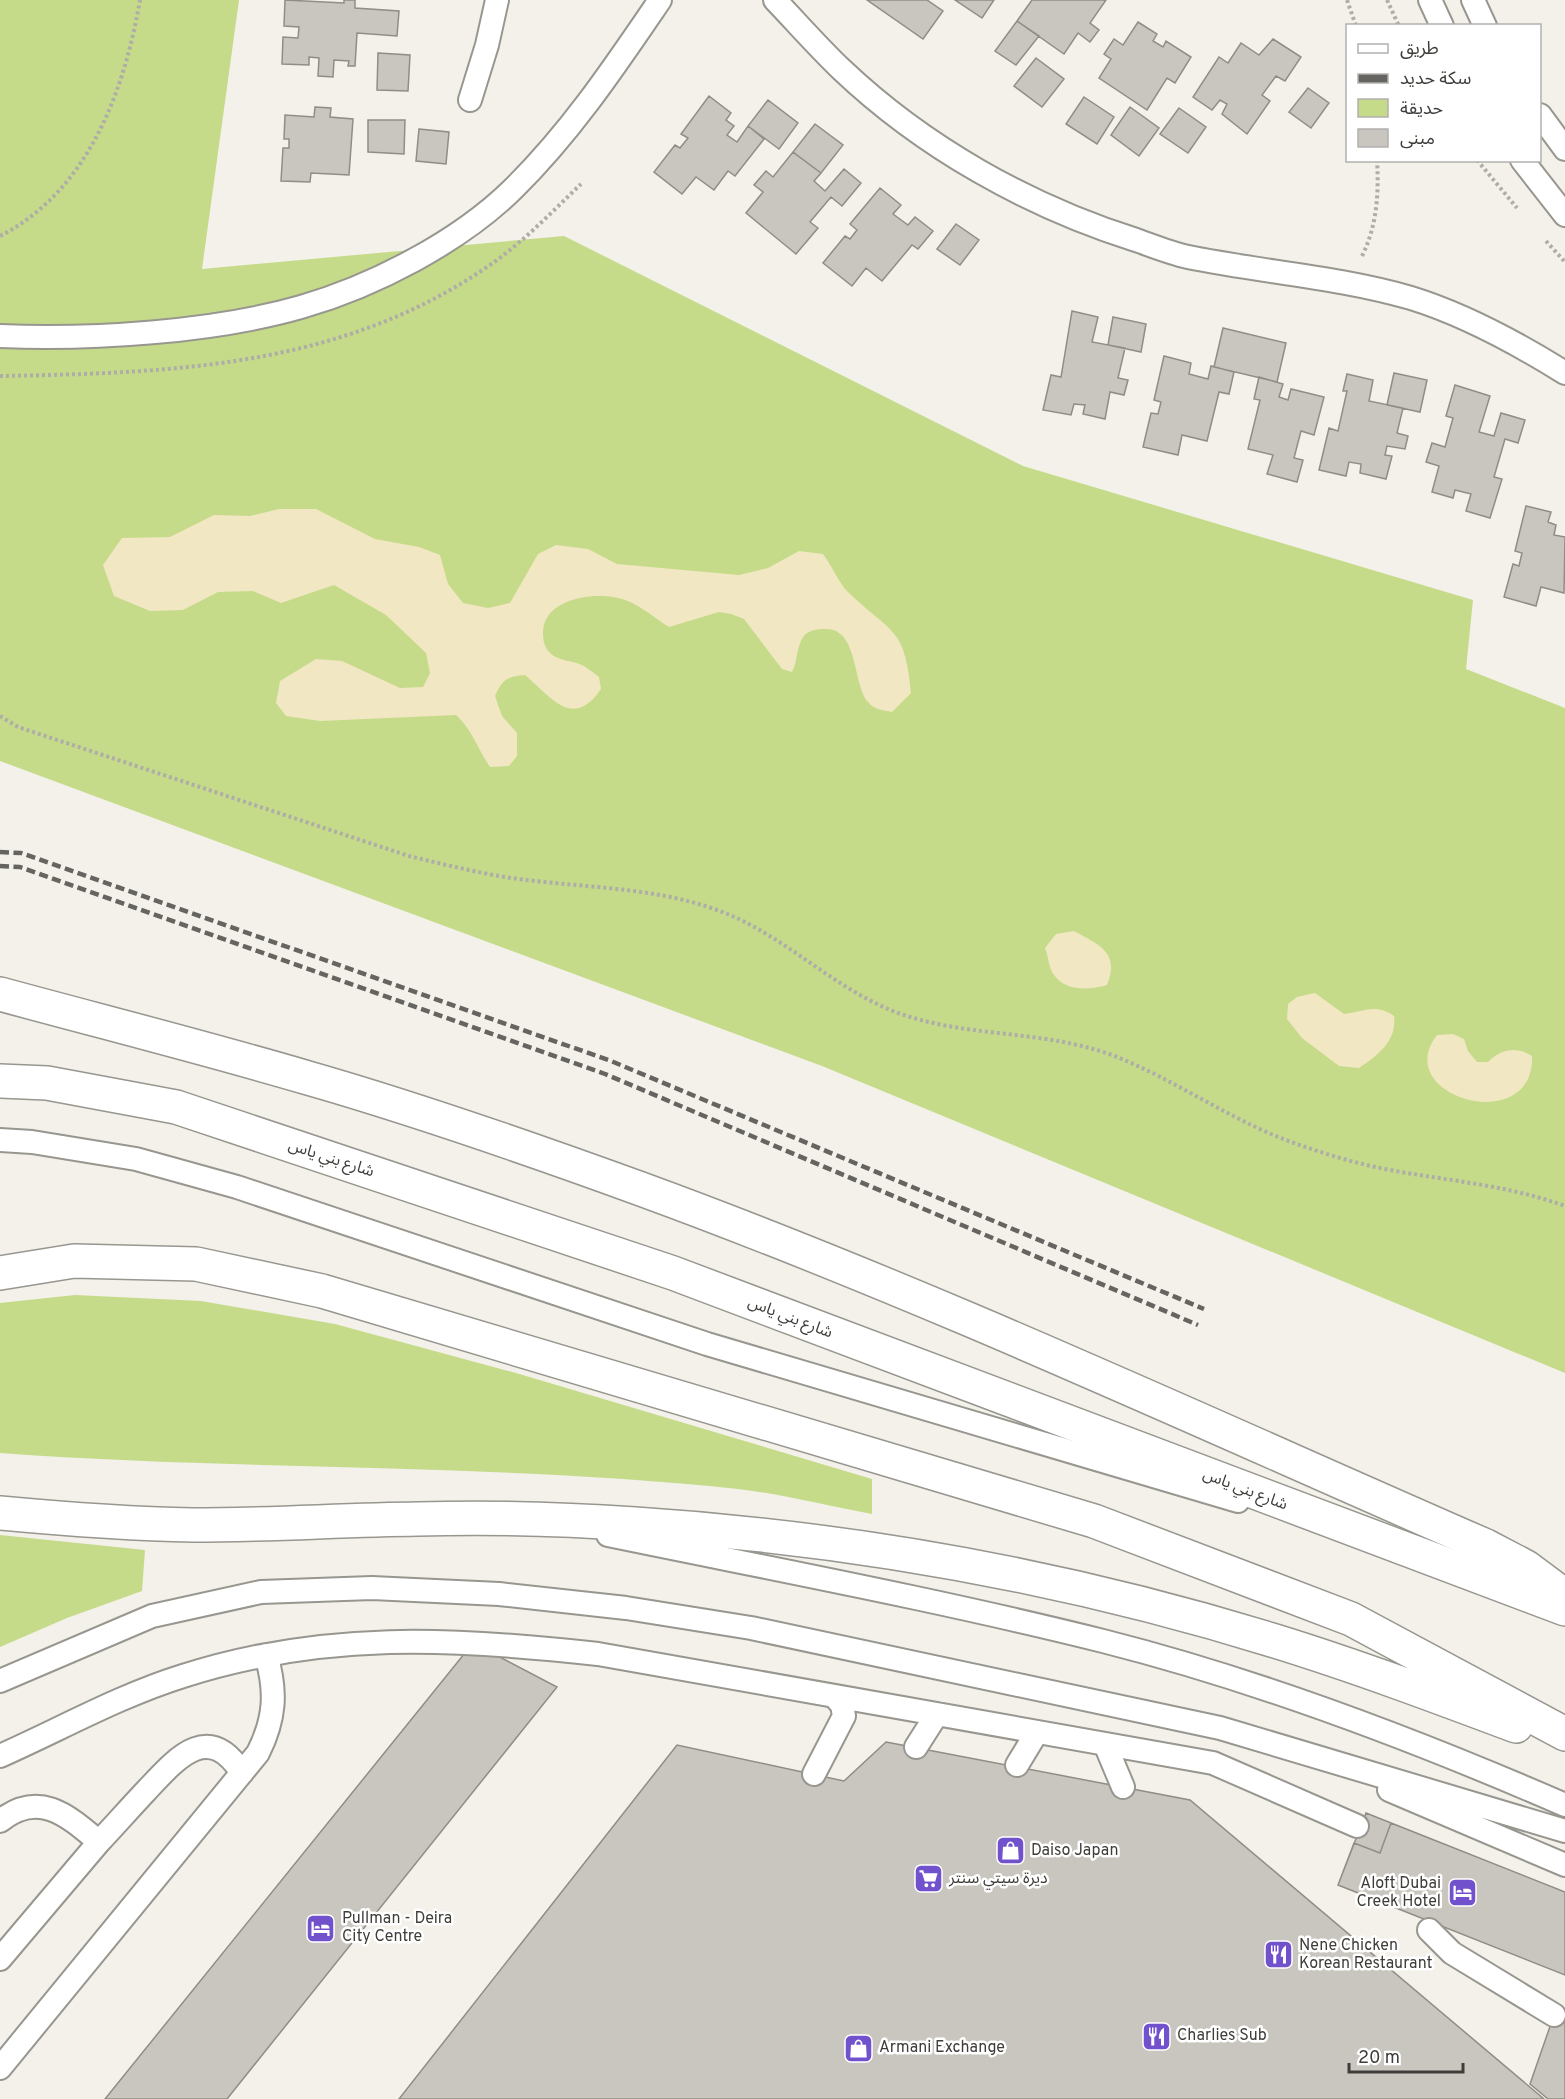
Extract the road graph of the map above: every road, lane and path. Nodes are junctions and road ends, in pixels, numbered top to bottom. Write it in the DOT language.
graph roads {
  1 [pos="140,0"];
  2 [pos="497,0"];
  3 [pos="660,0"];
  4 [pos="775,0"];
  5 [pos="1347,0"];
  6 [pos="1387,0"];
  7 [pos="1430,0"];
  8 [pos="1473,0"];
  9 [pos="1355,24"];
  10 [pos="1398,24"];
  11 [pos="1441,24"];
  12 [pos="1484,24"];
  13 [pos="470,100"];
  14 [pos="1541,118"];
  15 [pos="1565,149"];
  16 [pos="1377,162"];
  17 [pos="1524,162"];
  18 [pos="1565,215"];
  19 [pos="0,236"];
  20 [pos="1348,283"];
  21 [pos="0,336"];
  22 [pos="1565,373"];
  23 [pos="0,716"];
  24 [pos="0,994"];
  25 [pos="0,1080"];
  26 [pos="0,1140"];
  27 [pos="1565,1206"];
  28 [pos="0,1273"];
  29 [pos="0,1513"];
  30 [pos="530,1519"];
  31 [pos="1401,1550"];
  32 [pos="1565,1596"];
  33 [pos="1565,1609"];
  34 [pos="266,1655"];
  35 [pos="0,1681"];
  36 [pos="834,1696"];
  37 [pos="937,1714"];
  38 [pos="1037,1732"];
  39 [pos="1565,1734"];
  40 [pos="1105,1744"];
  41 [pos="1280,1744"];
  42 [pos="1565,1746"];
  43 [pos="916,1747"];
  44 [pos="0,1756"];
  45 [pos="1017,1765"];
  46 [pos="242,1773"];
  47 [pos="814,1774"];
  48 [pos="1123,1787"];
  49 [pos="1565,1805"];
  50 [pos="0,1821"];
  51 [pos="1357,1826"];
  52 [pos="1565,1831"];
  53 [pos="99,1842"];
  54 [pos="1565,1865"];
  55 [pos="1430,1930"];
  56 [pos="0,1959"];
  57 [pos="1554,2015"];
  58 [pos="0,2067"];
  1 -- 19 [label="path"];
  2 -- 13 [label="lane"];
  3 -- 21 [label="lane"];
  4 -- 20 [label="lane"];
  5 -- 9 [label="path"];
  6 -- 10 [label="path"];
  7 -- 11 [label="lane"];
  8 -- 12 [label="lane"];
  14 -- 15 [label="lane"];
  16 -- 20 [label="path"];
  17 -- 18 [label="lane"];
  20 -- 22 [label="lane"];
  23 -- 27 [label="path"];
  24 -- 32 [label="main road"];
  25 -- 31 [label="main road, شارع بني ياس"];
  26 -- 31 [label="lane"];
  28 -- 39 [label="main road"];
  29 -- 30 [label="main road"];
  30 -- 42 [label="main road"];
  30 -- 49 [label="lane"];
  31 -- 33 [label="main road, شارع بني ياس"];
  34 -- 36 [label="lane"];
  34 -- 44 [label="lane"];
  34 -- 46 [label="lane"];
  35 -- 41 [label="lane"];
  36 -- 37 [label="lane"];
  36 -- 47 [label="lane"];
  37 -- 38 [label="lane"];
  37 -- 43 [label="lane"];
  38 -- 40 [label="lane"];
  38 -- 45 [label="lane"];
  40 -- 48 [label="lane"];
  40 -- 51 [label="lane"];
  41 -- 52 [label="lane"];
  41 -- 54 [label="lane"];
  46 -- 53 [label="lane"];
  46 -- 58 [label="lane"];
  50 -- 53 [label="lane"];
  53 -- 56 [label="lane"];
  55 -- 57 [label="lane"];
}
